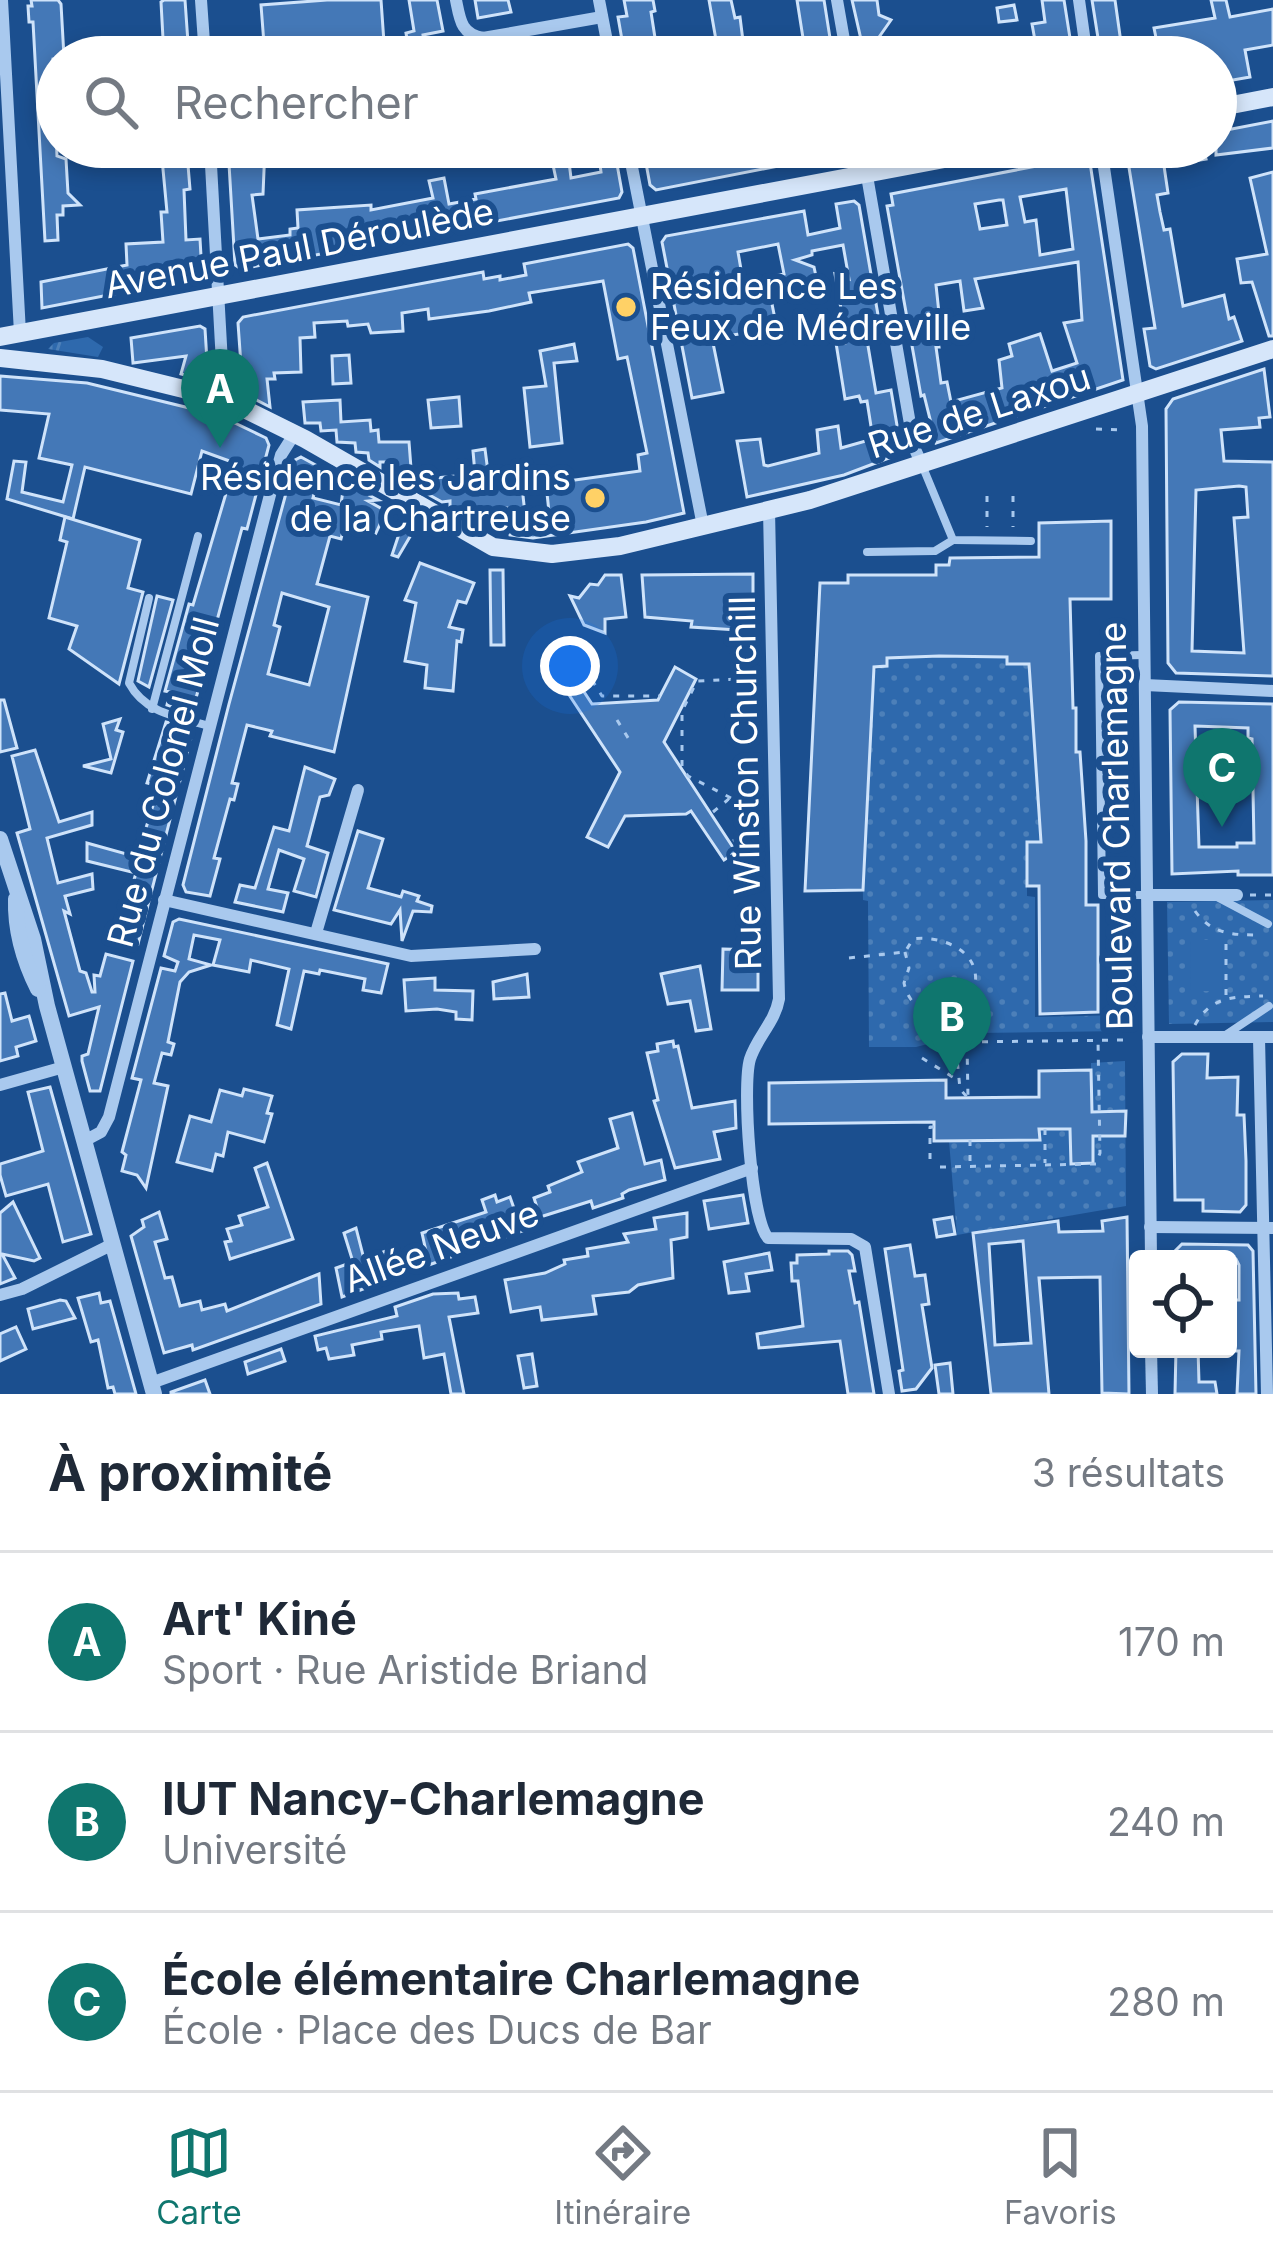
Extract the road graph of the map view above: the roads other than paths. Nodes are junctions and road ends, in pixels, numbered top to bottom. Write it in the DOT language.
graph roads {
  1 [pos="2,0"];
  2 [pos="201,0"];
  3 [pos="456,0"];
  4 [pos="598,0"];
  5 [pos="837,0"];
  6 [pos="1078,0"];
  7 [pos="602,17"];
  8 [pos="2,25"];
  9 [pos="204,36"];
  10 [pos="476,36"];
  11 [pos="494,36"];
  12 [pos="606,36"];
  13 [pos="843,36"];
  14 [pos="1084,36"];
  15 [pos="1273,97"];
  16 [pos="1237,104"];
  17 [pos="212,168"];
  18 [pos="632,168"];
  19 [pos="866,168"];
  20 [pos="899,168"];
  21 [pos="1104,168"];
  22 [pos="867,174"];
  23 [pos="641,216"];
  24 [pos="220,297"];
  25 [pos="10,335"];
  26 [pos="1273,349"];
  27 [pos="0,358"];
  28 [pos="40,362"];
  29 [pos="1140,393"];
  30 [pos="224,399"];
  31 [pos="295,434"];
  32 [pos="922,465"];
  33 [pos="769,510"];
  34 [pos="703,526"];
  35 [pos="198,536"];
  36 [pos="953,540"];
  37 [pos="1031,541"];
  38 [pos="867,552"];
  39 [pos="149,598"];
  40 [pos="1144,655"];
  41 [pos="1145,686"];
  42 [pos="1273,691"];
  43 [pos="152,709"];
  44 [pos="209,726"];
  45 [pos="358,790"];
  46 [pos="0,839"];
  47 [pos="1213,895"];
  48 [pos="1237,895"];
  49 [pos="1146,896"];
  50 [pos="164,900"];
  51 [pos="1268,924"];
  52 [pos="316,933"];
  53 [pos="535,949"];
  54 [pos="1269,1006"];
  55 [pos="1148,1037"];
  56 [pos="1220,1037"];
  57 [pos="1266,1038"];
  58 [pos="64,1067"];
  59 [pos="0,1085"];
  60 [pos="86,1140"];
  61 [pos="752,1168"];
  62 [pos="1150,1227"];
  63 [pos="1268,1228"];
  64 [pos="113,1244"];
  65 [pos="1151,1250"];
  66 [pos="0,1295"];
  67 [pos="1151,1358"];
  68 [pos="153,1388"];
  69 [pos="889,1394"];
  70 [pos="1152,1394"];
  71 [pos="1267,1394"];
  1 -- 8 [label="street"];
  2 -- 9 [label="street"];
  3 -- 10 [label="street"];
  4 -- 7 [label="street"];
  5 -- 13 [label="street"];
  6 -- 14 [label="street"];
  7 -- 11 [label="street"];
  7 -- 12 [label="street"];
  8 -- 25 [label="street"];
  15 -- 16 [label="main road"];
  17 -- 24 [label="street"];
  18 -- 23 [label="street"];
  19 -- 22 [label="street"];
  20 -- 22 [label="main road, Avenue Paul Déroulède"];
  21 -- 29 [label="street, Boulevard Charlemagne"];
  22 -- 23 [label="main road, Avenue Paul Déroulède"];
  22 -- 32 [label="street"];
  23 -- 24 [label="main road, Avenue Paul Déroulède"];
  23 -- 34 [label="street"];
  24 -- 25 [label="main road, Avenue Paul Déroulède"];
  24 -- 30 [label="street"];
  25 -- 28 [label="main road"];
  26 -- 29 [label="main road, Rue de Laxou"];
  27 -- 28 [label="main road"];
  28 -- 30 [label="main road, Rue de Laxou"];
  29 -- 32 [label="main road, Rue de Laxou"];
  29 -- 40 [label="street, Boulevard Charlemagne"];
  30 -- 31 [label="main road, Rue de Laxou"];
  31 -- 34 [label="main road, Rue de Laxou"];
  31 -- 44 [label="street, Rue du Colonel Moll"];
  32 -- 33 [label="main road, Rue de Laxou"];
  32 -- 36 [label="lane"];
  33 -- 34 [label="main road, Rue de Laxou"];
  33 -- 61 [label="street, Rue Winston Churchill"];
  35 -- 43 [label="lane"];
  36 -- 37 [label="lane"];
  36 -- 38 [label="lane"];
  39 -- 43 [label="lane"];
  40 -- 41 [label="street, Boulevard Charlemagne"];
  40 -- 49 [label="lane"];
  41 -- 42 [label="street"];
  41 -- 49 [label="street, Boulevard Charlemagne"];
  43 -- 44 [label="lane"];
  44 -- 50 [label="street, Rue du Colonel Moll"];
  45 -- 52 [label="street"];
  46 -- 58 [label="street"];
  47 -- 48 [label="street"];
  47 -- 49 [label="street"];
  47 -- 51 [label="lane"];
  49 -- 55 [label="street, Boulevard Charlemagne"];
  50 -- 52 [label="street"];
  50 -- 60 [label="street, Rue du Colonel Moll"];
  52 -- 53 [label="street"];
  54 -- 56 [label="lane"];
  55 -- 56 [label="street"];
  55 -- 62 [label="street, Boulevard Charlemagne"];
  56 -- 57 [label="street"];
  57 -- 63 [label="street"];
  58 -- 59 [label="street"];
  58 -- 60 [label="street"];
  60 -- 64 [label="street"];
  61 -- 68 [label="street, Allée Neuve"];
  61 -- 69 [label="street, Rue Winston Churchill"];
  62 -- 63 [label="street"];
  62 -- 65 [label="street, Boulevard Charlemagne"];
  63 -- 71 [label="street"];
  64 -- 66 [label="street"];
  64 -- 68 [label="street"];
  67 -- 70 [label="street"];
}
